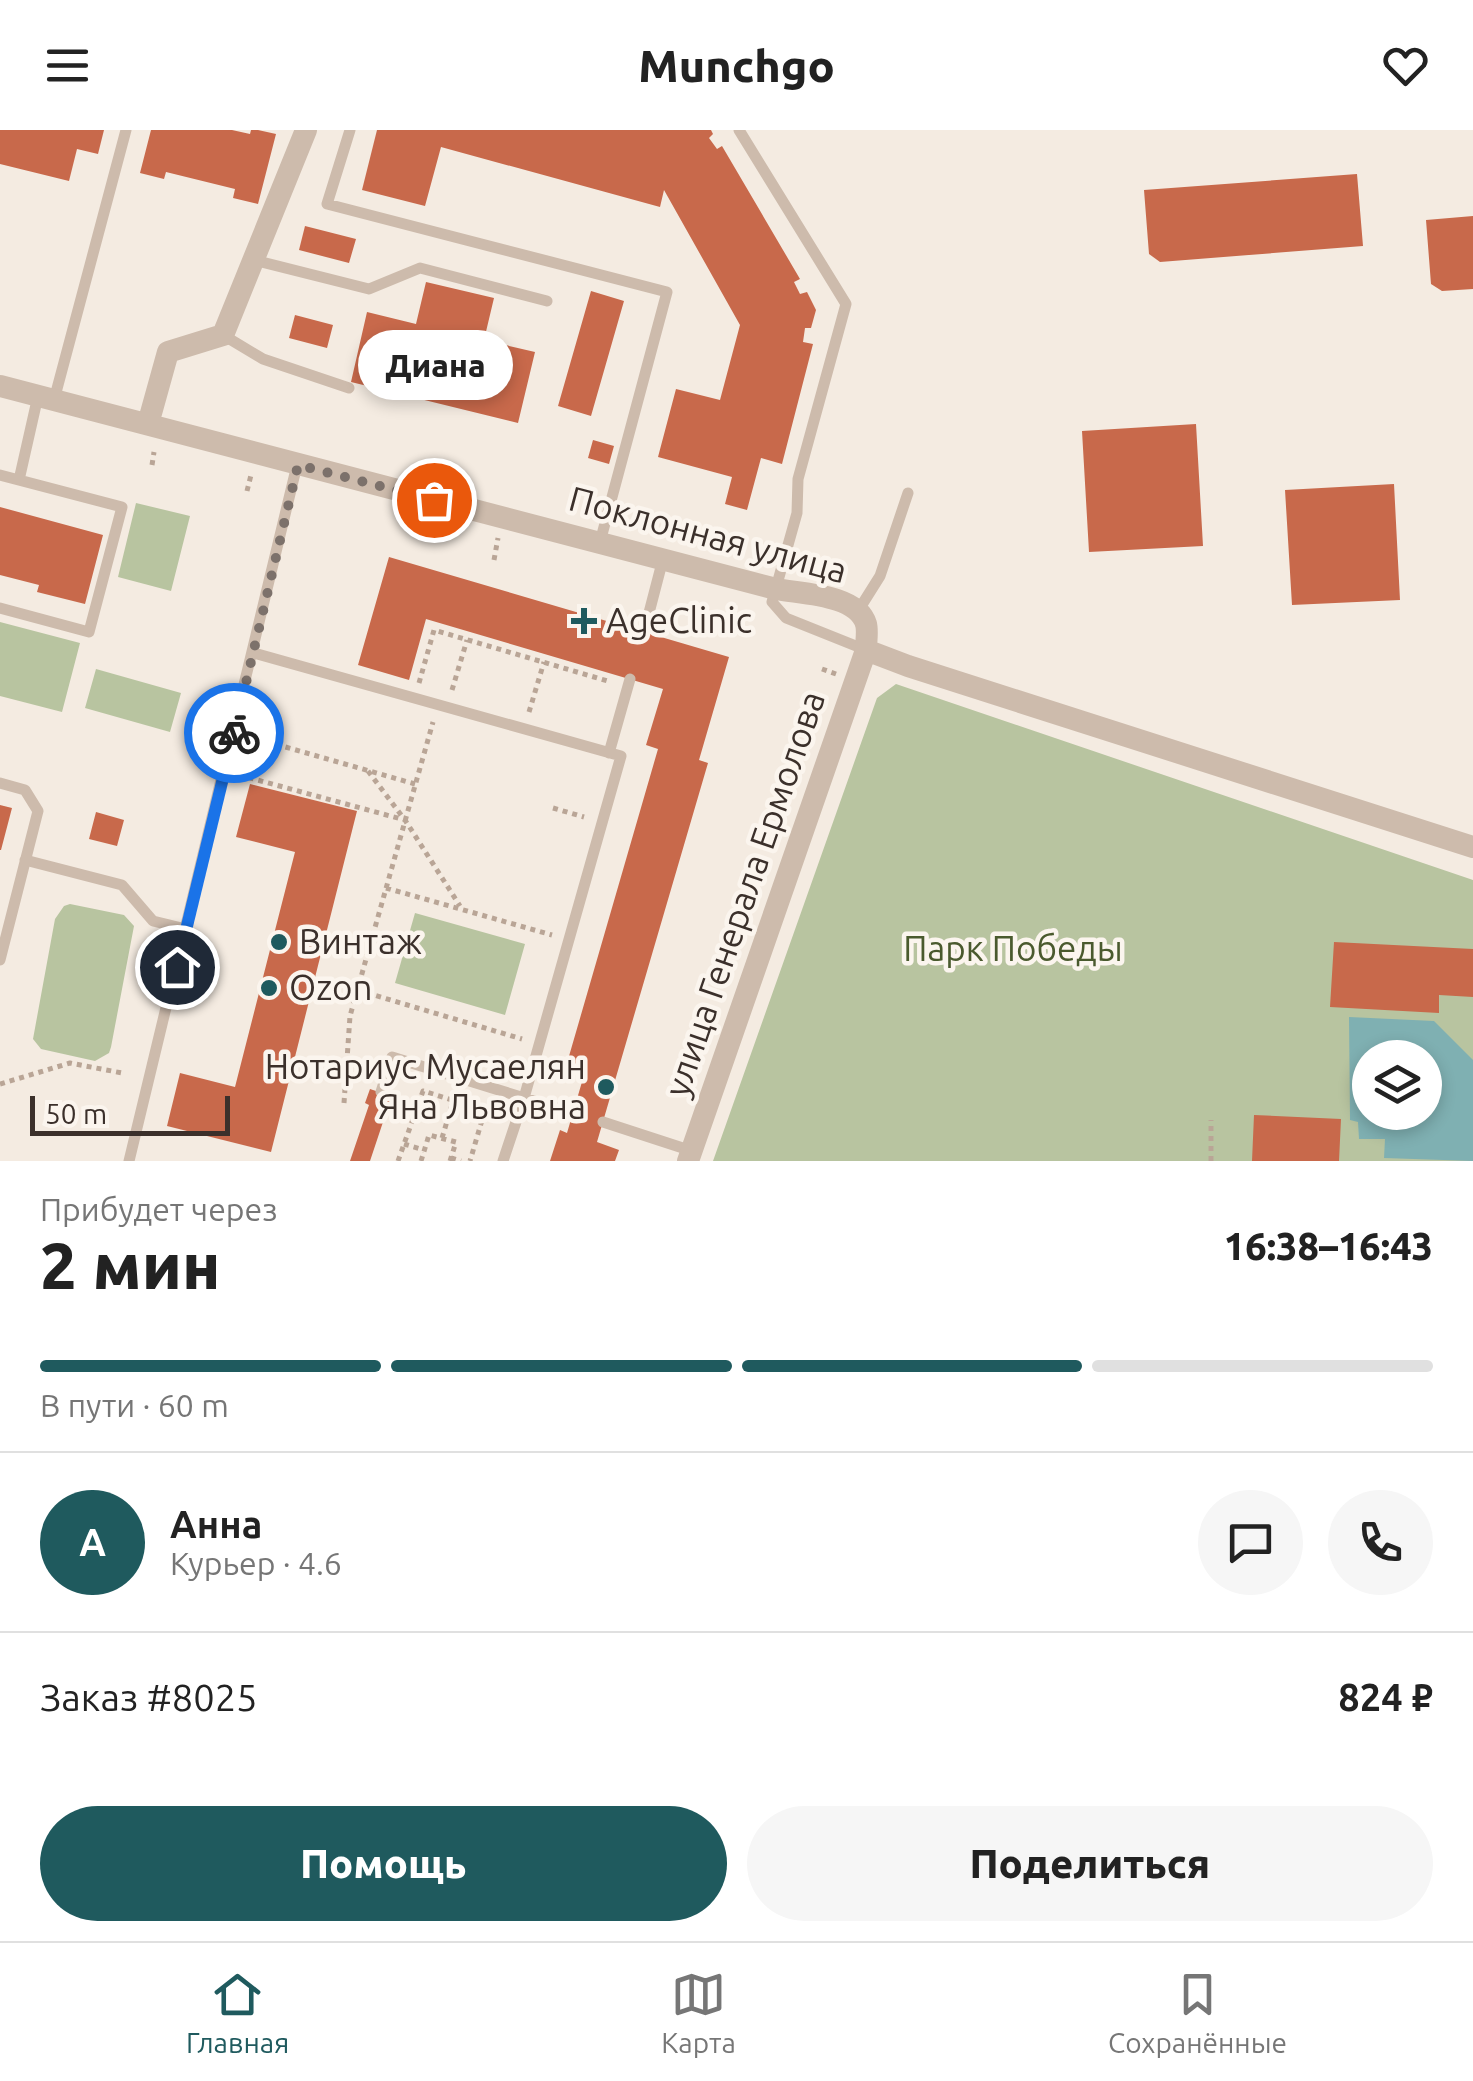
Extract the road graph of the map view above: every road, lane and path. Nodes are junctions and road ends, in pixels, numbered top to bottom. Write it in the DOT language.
graph roads {
  1 [pos="126,130"];
  2 [pos="306,130"];
  3 [pos="350,130"];
  4 [pos="740,130"];
  5 [pos="254,260"];
  6 [pos="547,301"];
  7 [pos="224,335"];
  8 [pos="0,386"];
  9 [pos="349,388"];
  10 [pos="46,398"];
  11 [pos="151,434"];
  12 [pos="152,465"];
  13 [pos="298,465"];
  14 [pos="252,470"];
  15 [pos="0,475"];
  16 [pos="18,480"];
  17 [pos="247,491"];
  18 [pos="908,492"];
  19 [pos="498,534"];
  20 [pos="600,542"];
  21 [pos="664,559"];
  22 [pos="494,560"];
  23 [pos="776,589"];
  24 [pos="736,595"];
  25 [pos="0,608"];
  26 [pos="858,612"];
  27 [pos="729,625"];
  28 [pos="644,632"];
  29 [pos="467,640"];
  30 [pos="866,650"];
  31 [pos="254,653"];
  32 [pos="544,662"];
  33 [pos="629,683"];
  34 [pos="415,698"];
  35 [pos="447,707"];
  36 [pos="435,716"];
  37 [pos="524,729"];
  38 [pos="234,732"];
  39 [pos="609,753"];
  40 [pos="225,771"];
  41 [pos="368,771"];
  42 [pos="0,784"];
  43 [pos="416,784"];
  44 [pos="553,808"];
  45 [pos="576,815"];
  46 [pos="405,820"];
  47 [pos="1473,847"];
  48 [pos="25,860"];
  49 [pos="386,888"];
  50 [pos="461,908"];
  51 [pos="186,929"];
  52 [pos="569,940"];
  53 [pos="0,960"];
  54 [pos="357,990"];
  55 [pos="540,1044"];
  56 [pos="122,1073"];
  57 [pos="460,1078"];
  58 [pos="0,1084"];
  59 [pos="381,1092"];
  60 [pos="524,1098"];
  61 [pos="453,1100"];
  62 [pos="344,1103"];
  63 [pos="573,1113"];
  64 [pos="1211,1120"];
  65 [pos="603,1122"];
  66 [pos="442,1138"];
  67 [pos="404,1144"];
  68 [pos="424,1150"];
  69 [pos="690,1156"];
  70 [pos="451,1160"];
  71 [pos="129,1161"];
  72 [pos="398,1161"];
  73 [pos="421,1161"];
  74 [pos="462,1161"];
  75 [pos="470,1161"];
  76 [pos="503,1161"];
  77 [pos="1210,1161"];
  1 -- 10 [label="lane"];
  2 -- 5 [label="street"];
  3 -- 20 [label="lane"];
  4 -- 23 [label="lane"];
  5 -- 6 [label="lane"];
  5 -- 7 [label="street"];
  7 -- 9 [label="lane"];
  7 -- 11 [label="street"];
  8 -- 10 [label="street, Поклонная улица"];
  10 -- 11 [label="street, Поклонная улица"];
  10 -- 16 [label="lane"];
  11 -- 12 [label="path"];
  11 -- 13 [label="street, Поклонная улица"];
  13 -- 20 [label="street, Поклонная улица"];
  13 -- 31 [label="lane"];
  14 -- 17 [label="path"];
  15 -- 16 [label="lane"];
  16 -- 25 [label="lane"];
  18 -- 26 [label="lane"];
  19 -- 22 [label="path"];
  20 -- 21 [label="street, Поклонная улица"];
  21 -- 23 [label="street, Поклонная улица"];
  21 -- 28 [label="lane"];
  23 -- 26 [label="street, Поклонная улица"];
  23 -- 30 [label="lane"];
  24 -- 27 [label="path"];
  26 -- 30 [label="street, Поклонная улица"];
  29 -- 32 [label="path"];
  29 -- 34 [label="path"];
  29 -- 35 [label="path"];
  30 -- 47 [label="street"];
  30 -- 69 [label="street, улица Генерала Ермолова"];
  31 -- 34 [label="lane"];
  31 -- 38 [label="lane"];
  32 -- 33 [label="path"];
  32 -- 37 [label="path"];
  33 -- 39 [label="lane"];
  34 -- 35 [label="lane"];
  35 -- 37 [label="lane"];
  36 -- 43 [label="path"];
  37 -- 39 [label="lane"];
  38 -- 40 [label="lane"];
  38 -- 41 [label="path"];
  39 -- 52 [label="lane"];
  40 -- 46 [label="path"];
  40 -- 51 [label="lane"];
  41 -- 43 [label="path"];
  41 -- 46 [label="path"];
  42 -- 48 [label="lane"];
  43 -- 46 [label="path"];
  44 -- 45 [label="path"];
  46 -- 49 [label="path"];
  46 -- 50 [label="path"];
  48 -- 51 [label="lane"];
  48 -- 53 [label="lane"];
  49 -- 50 [label="path"];
  49 -- 54 [label="path"];
  50 -- 52 [label="path"];
  51 -- 71 [label="lane"];
  52 -- 55 [label="lane"];
  54 -- 55 [label="path"];
  54 -- 62 [label="path"];
  55 -- 60 [label="lane"];
  56 -- 58 [label="path"];
  57 -- 59 [label="lane"];
  57 -- 60 [label="lane"];
  57 -- 61 [label="path"];
  60 -- 63 [label="lane"];
  60 -- 76 [label="lane"];
  61 -- 66 [label="path"];
  61 -- 67 [label="path"];
  61 -- 75 [label="path"];
  64 -- 77 [label="path"];
  65 -- 69 [label="lane"];
  66 -- 68 [label="path"];
  66 -- 70 [label="path"];
  67 -- 68 [label="path"];
  67 -- 72 [label="path"];
  68 -- 73 [label="path"];
  70 -- 74 [label="path"];
}
